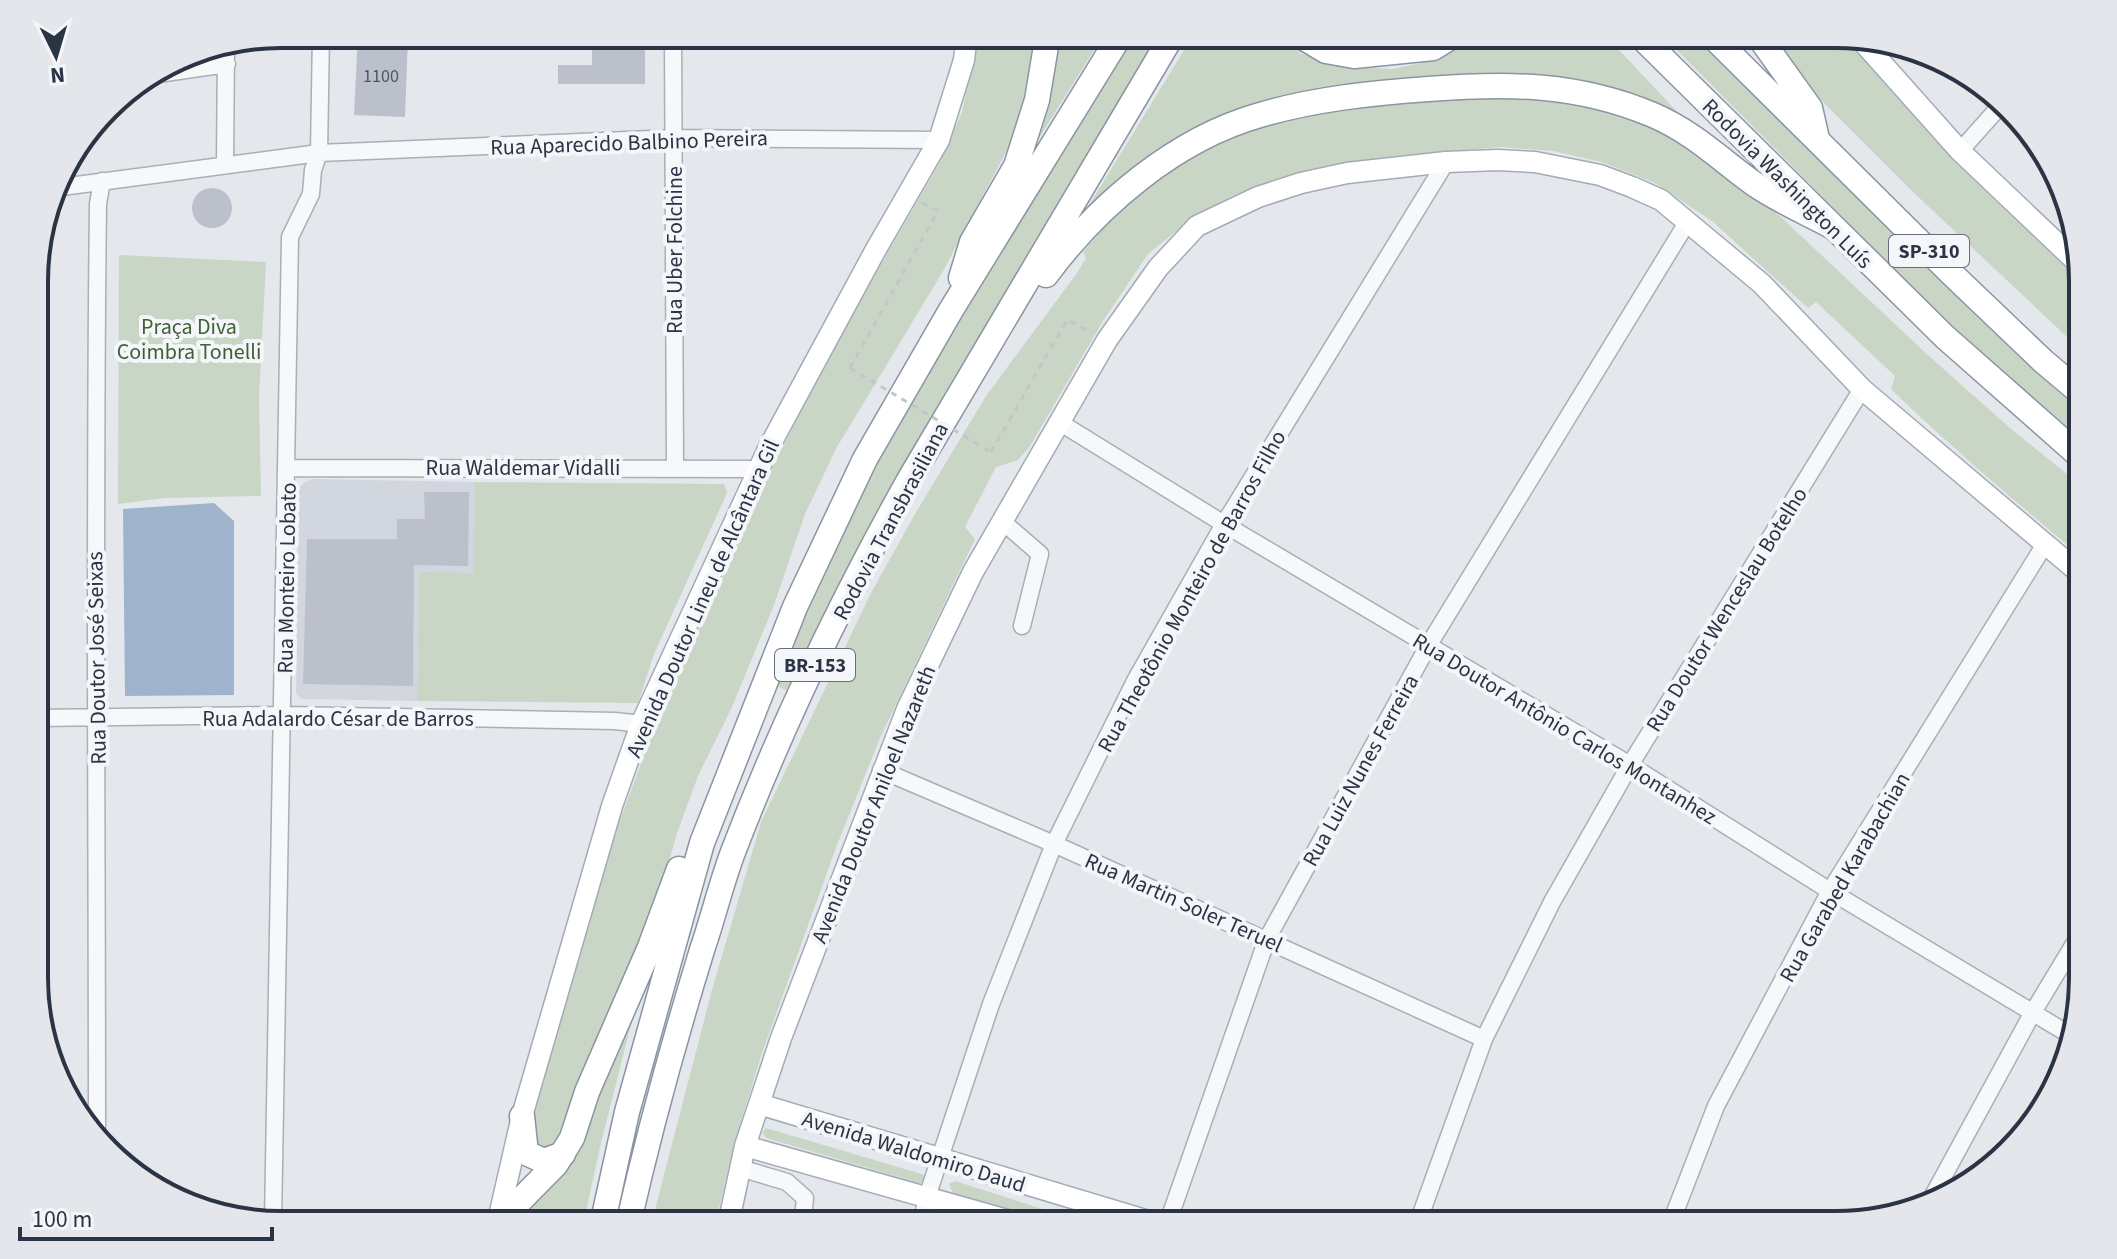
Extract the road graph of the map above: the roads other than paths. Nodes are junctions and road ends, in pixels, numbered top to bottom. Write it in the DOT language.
graph roads {
  1 [pos="321,48"];
  2 [pos="673,48"];
  3 [pos="965,48"];
  4 [pos="1046,48"];
  5 [pos="1112,48"];
  6 [pos="1165,48"];
  7 [pos="1321,48"];
  8 [pos="1433,48"];
  9 [pos="1652,48"];
  10 [pos="1724,48"];
  11 [pos="1767,48"];
  12 [pos="1871,51"];
  13 [pos="227,55"];
  14 [pos="227,64"];
  15 [pos="181,71"];
  16 [pos="1995,111"];
  17 [pos="675,138"];
  18 [pos="1817,139"];
  19 [pos="939,140"];
  20 [pos="1960,151"];
  21 [pos="319,153"];
  22 [pos="1446,162"];
  23 [pos="225,165"];
  24 [pos="102,181"];
  25 [pos="69,186"];
  26 [pos="1688,221"];
  27 [pos="1833,227"];
  28 [pos="2067,253"];
  29 [pos="951,310"];
  30 [pos="1006,317"];
  31 [pos="2069,383"];
  32 [pos="1862,389"];
  33 [pos="1059,422"];
  34 [pos="2069,447"];
  35 [pos="675,467"];
  36 [pos="288,468"];
  37 [pos="759,469"];
  38 [pos="1003,522"];
  39 [pos="1224,524"];
  40 [pos="2045,544"];
  41 [pos="2069,564"];
  42 [pos="1022,626"];
  43 [pos="1428,646"];
  44 [pos="284,715"];
  45 [pos="48,718"];
  46 [pos="98,718"];
  47 [pos="641,724"];
  48 [pos="1630,765"];
  49 [pos="881,770"];
  50 [pos="702,843"];
  51 [pos="1054,844"];
  52 [pos="1830,891"];
  53 [pos="1267,939"];
  54 [pos="2069,952"];
  55 [pos="2033,1012"];
  56 [pos="2063,1031"];
  57 [pos="1484,1039"];
  58 [pos="759,1104"];
  59 [pos="522,1116"];
  60 [pos="97,1121"];
  61 [pos="745,1146"];
  62 [pos="563,1154"];
  63 [pos="940,1159"];
  64 [pos="740,1168"];
  65 [pos="1937,1188"];
  66 [pos="927,1197"];
  67 [pos="273,1211"];
  68 [pos="500,1211"];
  69 [pos="509,1211"];
  70 [pos="605,1211"];
  71 [pos="631,1211"];
  72 [pos="731,1211"];
  73 [pos="804,1211"];
  74 [pos="924,1211"];
  75 [pos="976,1211"];
  76 [pos="1116,1211"];
  77 [pos="1169,1211"];
  78 [pos="1422,1211"];
  79 [pos="1675,1211"];
  1 -- 21 [label="street, Rua Monteiro Lobato"];
  2 -- 17 [label="street, Rua Uber Folchine"];
  3 -- 19 [label="main road, Avenida Doutor Lineu de Alcântara Gil"];
  4 -- 29 [label="highway"];
  5 -- 29 [label="highway, Rodovia Transbrasiliana / BR-153"];
  6 -- 30 [label="highway, Rodovia Transbrasiliana / BR-153"];
  7 -- 8 [label="highway"];
  9 -- 27 [label="highway, Rodovia Washington Luís / SP-310"];
  10 -- 18 [label="highway, SP-310"];
  11 -- 18 [label="highway"];
  12 -- 20 [label="main road"];
  13 -- 14 [label="street"];
  14 -- 15 [label="street"];
  14 -- 23 [label="street"];
  16 -- 20 [label="street"];
  17 -- 19 [label="street, Rua Aparecido Balbino Pereira"];
  17 -- 21 [label="street, Rua Aparecido Balbino Pereira"];
  17 -- 35 [label="street, Rua Uber Folchine"];
  18 -- 31 [label="highway, SP-310"];
  19 -- 37 [label="main road, Avenida Doutor Lineu de Alcântara Gil"];
  20 -- 28 [label="main road"];
  21 -- 23 [label="street, Rua Aparecido Balbino Pereira"];
  21 -- 36 [label="street, Rua Monteiro Lobato"];
  22 -- 26 [label="main road, Avenida Doutor Aniloel Nazareth"];
  22 -- 33 [label="main road, Avenida Doutor Aniloel Nazareth"];
  22 -- 39 [label="street, Rua Theotônio Monteiro de Barros Filho"];
  23 -- 24 [label="street, Rua Aparecido Balbino Pereira"];
  24 -- 25 [label="street, Rua Aparecido Balbino Pereira"];
  24 -- 46 [label="street, Rua Doutor José Seixas"];
  26 -- 32 [label="main road, Avenida Doutor Aniloel Nazareth"];
  26 -- 43 [label="street, Rua Luiz Nunes Ferreira"];
  27 -- 30 [label="highway"];
  27 -- 34 [label="highway, Rodovia Washington Luís / SP-310"];
  29 -- 50 [label="highway, Rodovia Transbrasiliana / BR-153"];
  30 -- 71 [label="highway, Rodovia Transbrasiliana / BR-153"];
  32 -- 40 [label="main road, Avenida Doutor Aniloel Nazareth"];
  32 -- 48 [label="street, Rua Doutor Wenceslau Botelho"];
  33 -- 38 [label="main road, Avenida Doutor Aniloel Nazareth"];
  33 -- 39 [label="street, Rua Doutor Antônio Carlos Montanhez"];
  35 -- 36 [label="street, Rua Waldemar Vidalli"];
  35 -- 37 [label="street, Rua Waldemar Vidalli"];
  36 -- 44 [label="street, Rua Monteiro Lobato"];
  37 -- 47 [label="main road, Avenida Doutor Lineu de Alcântara Gil"];
  38 -- 42 [label="street"];
  38 -- 49 [label="main road, Avenida Doutor Aniloel Nazareth"];
  39 -- 43 [label="street, Rua Doutor Antônio Carlos Montanhez"];
  39 -- 51 [label="street, Rua Theotônio Monteiro de Barros Filho"];
  40 -- 41 [label="main road, Avenida Doutor Aniloel Nazareth"];
  40 -- 52 [label="street, Rua Garabed Karabachian"];
  43 -- 48 [label="street, Rua Doutor Antônio Carlos Montanhez"];
  43 -- 53 [label="street, Rua Luiz Nunes Ferreira"];
  44 -- 46 [label="street, Rua Adalardo César de Barros"];
  44 -- 47 [label="street, Rua Adalardo César de Barros"];
  44 -- 67 [label="street, Rua Monteiro Lobato"];
  45 -- 46 [label="street, Rua Adalardo César de Barros"];
  46 -- 60 [label="street, Rua Doutor José Seixas"];
  47 -- 59 [label="main road, Avenida Doutor Lineu de Alcântara Gil"];
  48 -- 52 [label="street, Rua Doutor Antônio Carlos Montanhez"];
  48 -- 57 [label="street, Rua Doutor Wenceslau Botelho"];
  49 -- 51 [label="street, Rua Martin Soler Teruel"];
  49 -- 58 [label="main road, Avenida Doutor Aniloel Nazareth"];
  50 -- 62 [label="highway"];
  50 -- 70 [label="highway, Rodovia Transbrasiliana / BR-153"];
  51 -- 53 [label="street, Rua Martin Soler Teruel"];
  51 -- 63 [label="street, Rua Theotônio Monteiro de Barros Filho"];
  52 -- 55 [label="street, Rua Doutor Antônio Carlos Montanhez"];
  52 -- 79 [label="street, Rua Garabed Karabachian"];
  53 -- 57 [label="street, Rua Martin Soler Teruel"];
  53 -- 77 [label="street, Rua Luiz Nunes Ferreira"];
  54 -- 55 [label="street"];
  55 -- 56 [label="street, Rua Doutor Antônio Carlos Montanhez"];
  55 -- 65 [label="street"];
  57 -- 78 [label="street, Rua Doutor Wenceslau Botelho"];
  58 -- 61 [label="main road, Avenida Doutor Aniloel Nazareth"];
  58 -- 63 [label="main road, Avenida Waldomiro Daud"];
  59 -- 62 [label="highway"];
  59 -- 68 [label="main road, Avenida Doutor Lineu de Alcântara Gil"];
  61 -- 64 [label="main road, Avenida Doutor Aniloel Nazareth"];
  61 -- 66 [label="main road, Avenida Waldomiro Daud"];
  62 -- 69 [label="highway"];
  63 -- 66 [label="street, Rua Theotônio Monteiro de Barros Filho"];
  63 -- 76 [label="main road, Avenida Waldomiro Daud"];
  64 -- 72 [label="main road, Avenida Doutor Aniloel Nazareth"];
  64 -- 73 [label="street"];
  66 -- 74 [label="street, Rua Theotônio Monteiro de Barros Filho"];
  66 -- 75 [label="main road, Avenida Waldomiro Daud"];
}
